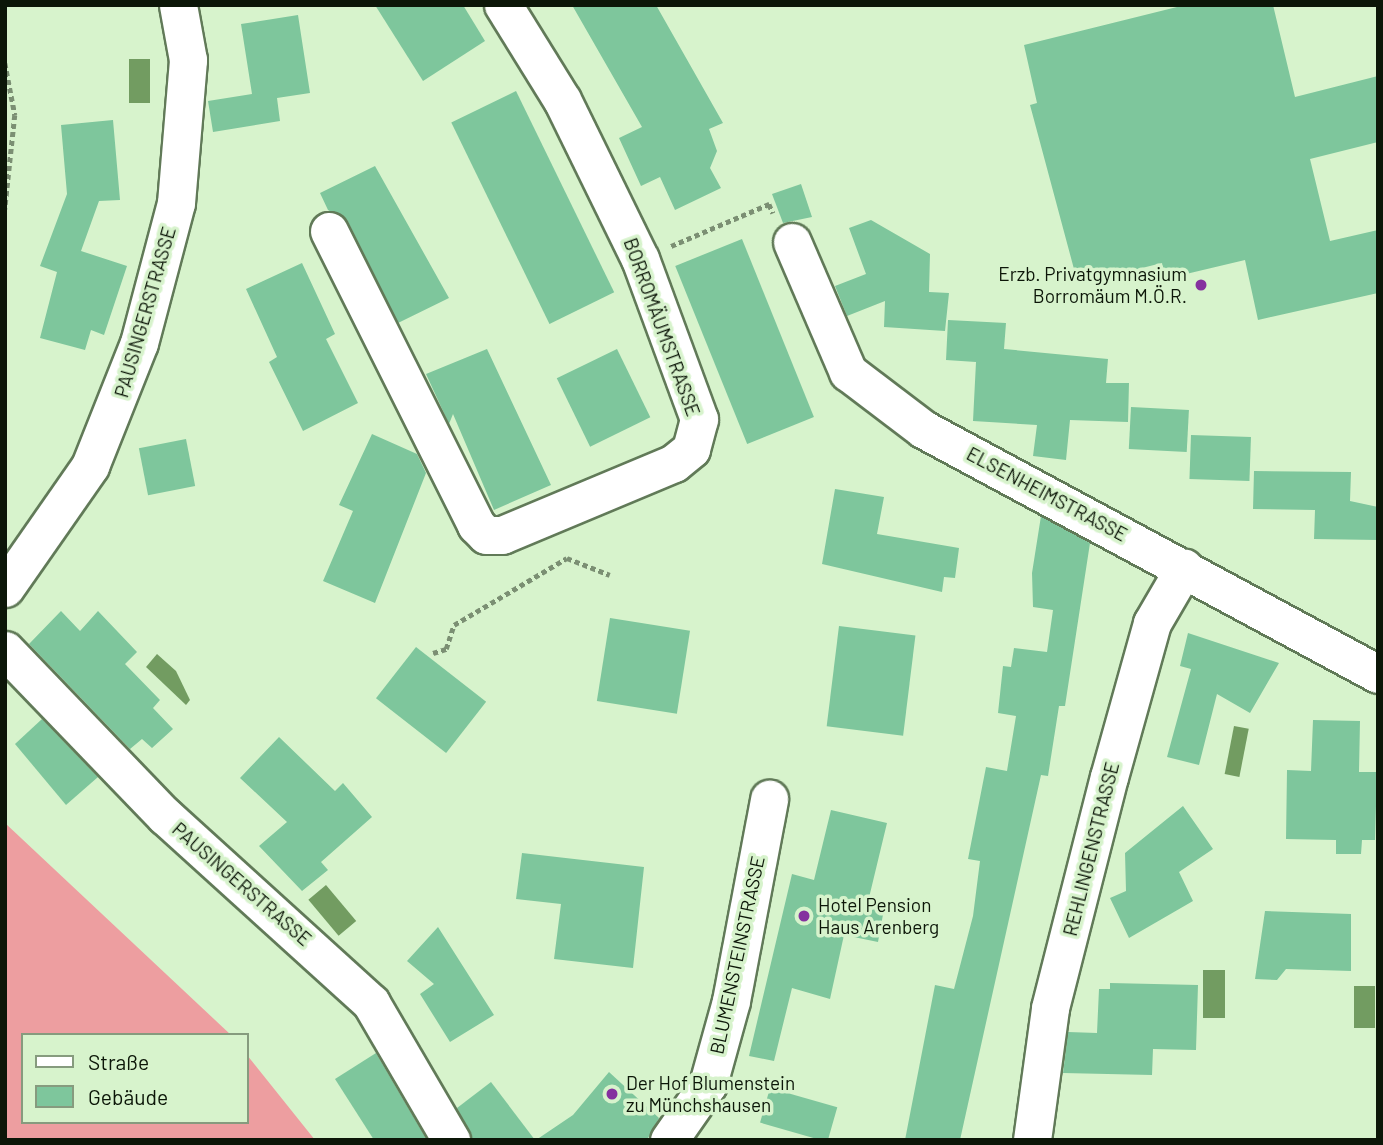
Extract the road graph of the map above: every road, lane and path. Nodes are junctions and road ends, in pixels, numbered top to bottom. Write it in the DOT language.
graph roads {
  1 [pos="178,5"];
  2 [pos="503,5"];
  3 [pos="5,63"];
  4 [pos="769,204"];
  5 [pos="5,209"];
  6 [pos="709,230"];
  7 [pos="329,231"];
  8 [pos="792,242"];
  9 [pos="1184,568"];
  10 [pos="610,575"];
  11 [pos="5,588"];
  12 [pos="5,650"];
  13 [pos="433,653"];
  14 [pos="1378,674"];
  15 [pos="769,799"];
  16 [pos="451,1140"];
  17 [pos="669,1140"];
  18 [pos="1032,1140"];
  1 -- 11 [label="street, PAUSINGERSTRASSE"];
  2 -- 7 [label="street, BORROMÄUMSTRASSE"];
  3 -- 5 [label="path"];
  4 -- 6 [label="path"];
  8 -- 9 [label="street, ELSENHEIMSTRASSE"];
  9 -- 14 [label="street, ELSENHEIMSTRASSE"];
  9 -- 18 [label="street, REHLINGENSTRASSE"];
  10 -- 13 [label="path"];
  12 -- 16 [label="street, PAUSINGERSTRASSE"];
  15 -- 17 [label="street, BLUMENSTEINSTRASSE"];
}
